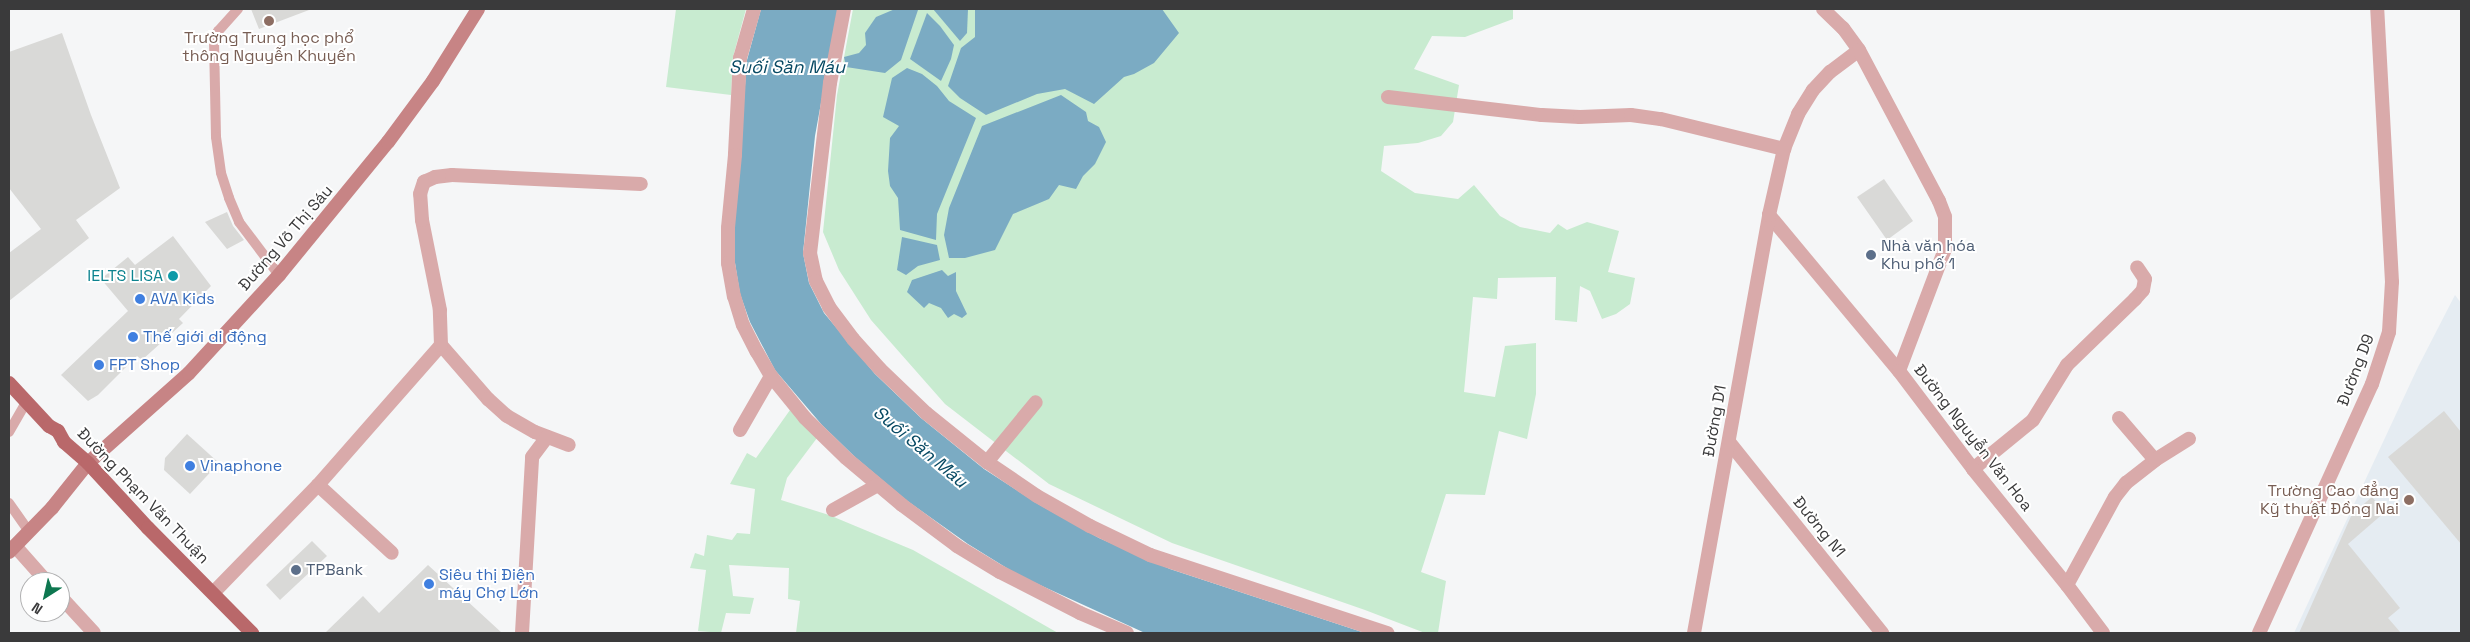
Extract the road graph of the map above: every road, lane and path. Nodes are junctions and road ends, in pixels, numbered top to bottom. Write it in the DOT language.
graph roads {
  1 [pos="238,9"];
  2 [pos="478,9"];
  3 [pos="754,9"];
  4 [pos="844,9"];
  5 [pos="1823,9"];
  6 [pos="2377,9"];
  7 [pos="1859,50"];
  8 [pos="1388,97"];
  9 [pos="1784,149"];
  10 [pos="641,184"];
  11 [pos="1769,215"];
  12 [pos="2137,267"];
  13 [pos="279,275"];
  14 [pos="441,345"];
  15 [pos="1899,371"];
  16 [pos="771,376"];
  17 [pos="9,383"];
  18 [pos="26,402"];
  19 [pos="1036,402"];
  20 [pos="2119,418"];
  21 [pos="740,430"];
  22 [pos="9,432"];
  23 [pos="547,436"];
  24 [pos="2189,439"];
  25 [pos="1728,442"];
  26 [pos="569,445"];
  27 [pos="2155,460"];
  28 [pos="987,462"];
  29 [pos="88,463"];
  30 [pos="1973,469"];
  31 [pos="318,485"];
  32 [pos="878,485"];
  33 [pos="9,503"];
  34 [pos="833,510"];
  35 [pos="29,532"];
  36 [pos="12,549"];
  37 [pos="392,553"];
  38 [pos="36,572"];
  39 [pos="2068,585"];
  40 [pos="214,592"];
  41 [pos="70,607"];
  42 [pos="94,633"];
  43 [pos="252,633"];
  44 [pos="522,633"];
  45 [pos="1128,633"];
  46 [pos="1386,633"];
  47 [pos="1694,633"];
  48 [pos="1882,633"];
  49 [pos="2103,633"];
  50 [pos="2259,633"];
  1 -- 13 [label="lane"];
  2 -- 13 [label="main road, Đường Võ Thị Sáu"];
  3 -- 16 [label="street"];
  4 -- 28 [label="street"];
  5 -- 7 [label="street, Đường Nguyễn Văn Hoa"];
  6 -- 50 [label="street, Đường D9"];
  7 -- 9 [label="street, Đường D1"];
  7 -- 15 [label="street, Đường Nguyễn Văn Hoa"];
  8 -- 9 [label="street"];
  9 -- 11 [label="street, Đường D1"];
  10 -- 14 [label="street"];
  11 -- 15 [label="street"];
  11 -- 25 [label="street, Đường D1"];
  12 -- 30 [label="street"];
  13 -- 29 [label="main road, Đường Võ Thị Sáu"];
  14 -- 23 [label="street"];
  14 -- 31 [label="street"];
  15 -- 30 [label="street, Đường Nguyễn Văn Hoa"];
  16 -- 21 [label="street"];
  16 -- 32 [label="street"];
  17 -- 18 [label="main road, Đường Phạm Văn Thuận"];
  18 -- 22 [label="lane"];
  18 -- 29 [label="main road, Đường Phạm Văn Thuận"];
  19 -- 28 [label="street"];
  20 -- 27 [label="street"];
  23 -- 26 [label="street"];
  23 -- 44 [label="street"];
  24 -- 27 [label="street"];
  25 -- 47 [label="street, Đường D1"];
  25 -- 48 [label="street, Đường N1"];
  27 -- 39 [label="street"];
  28 -- 46 [label="street"];
  29 -- 35 [label="main road, Đường Võ Thị Sáu"];
  29 -- 40 [label="main road, Đường Phạm Văn Thuận"];
  30 -- 39 [label="street, Đường Nguyễn Văn Hoa"];
  31 -- 37 [label="street"];
  31 -- 40 [label="street"];
  32 -- 34 [label="street"];
  32 -- 45 [label="street"];
  33 -- 35 [label="lane"];
  35 -- 36 [label="main road, Đường Võ Thị Sáu"];
  36 -- 38 [label="street"];
  39 -- 49 [label="street, Đường Nguyễn Văn Hoa"];
  40 -- 43 [label="main road, Đường Phạm Văn Thuận"];
  41 -- 42 [label="street"];
}
